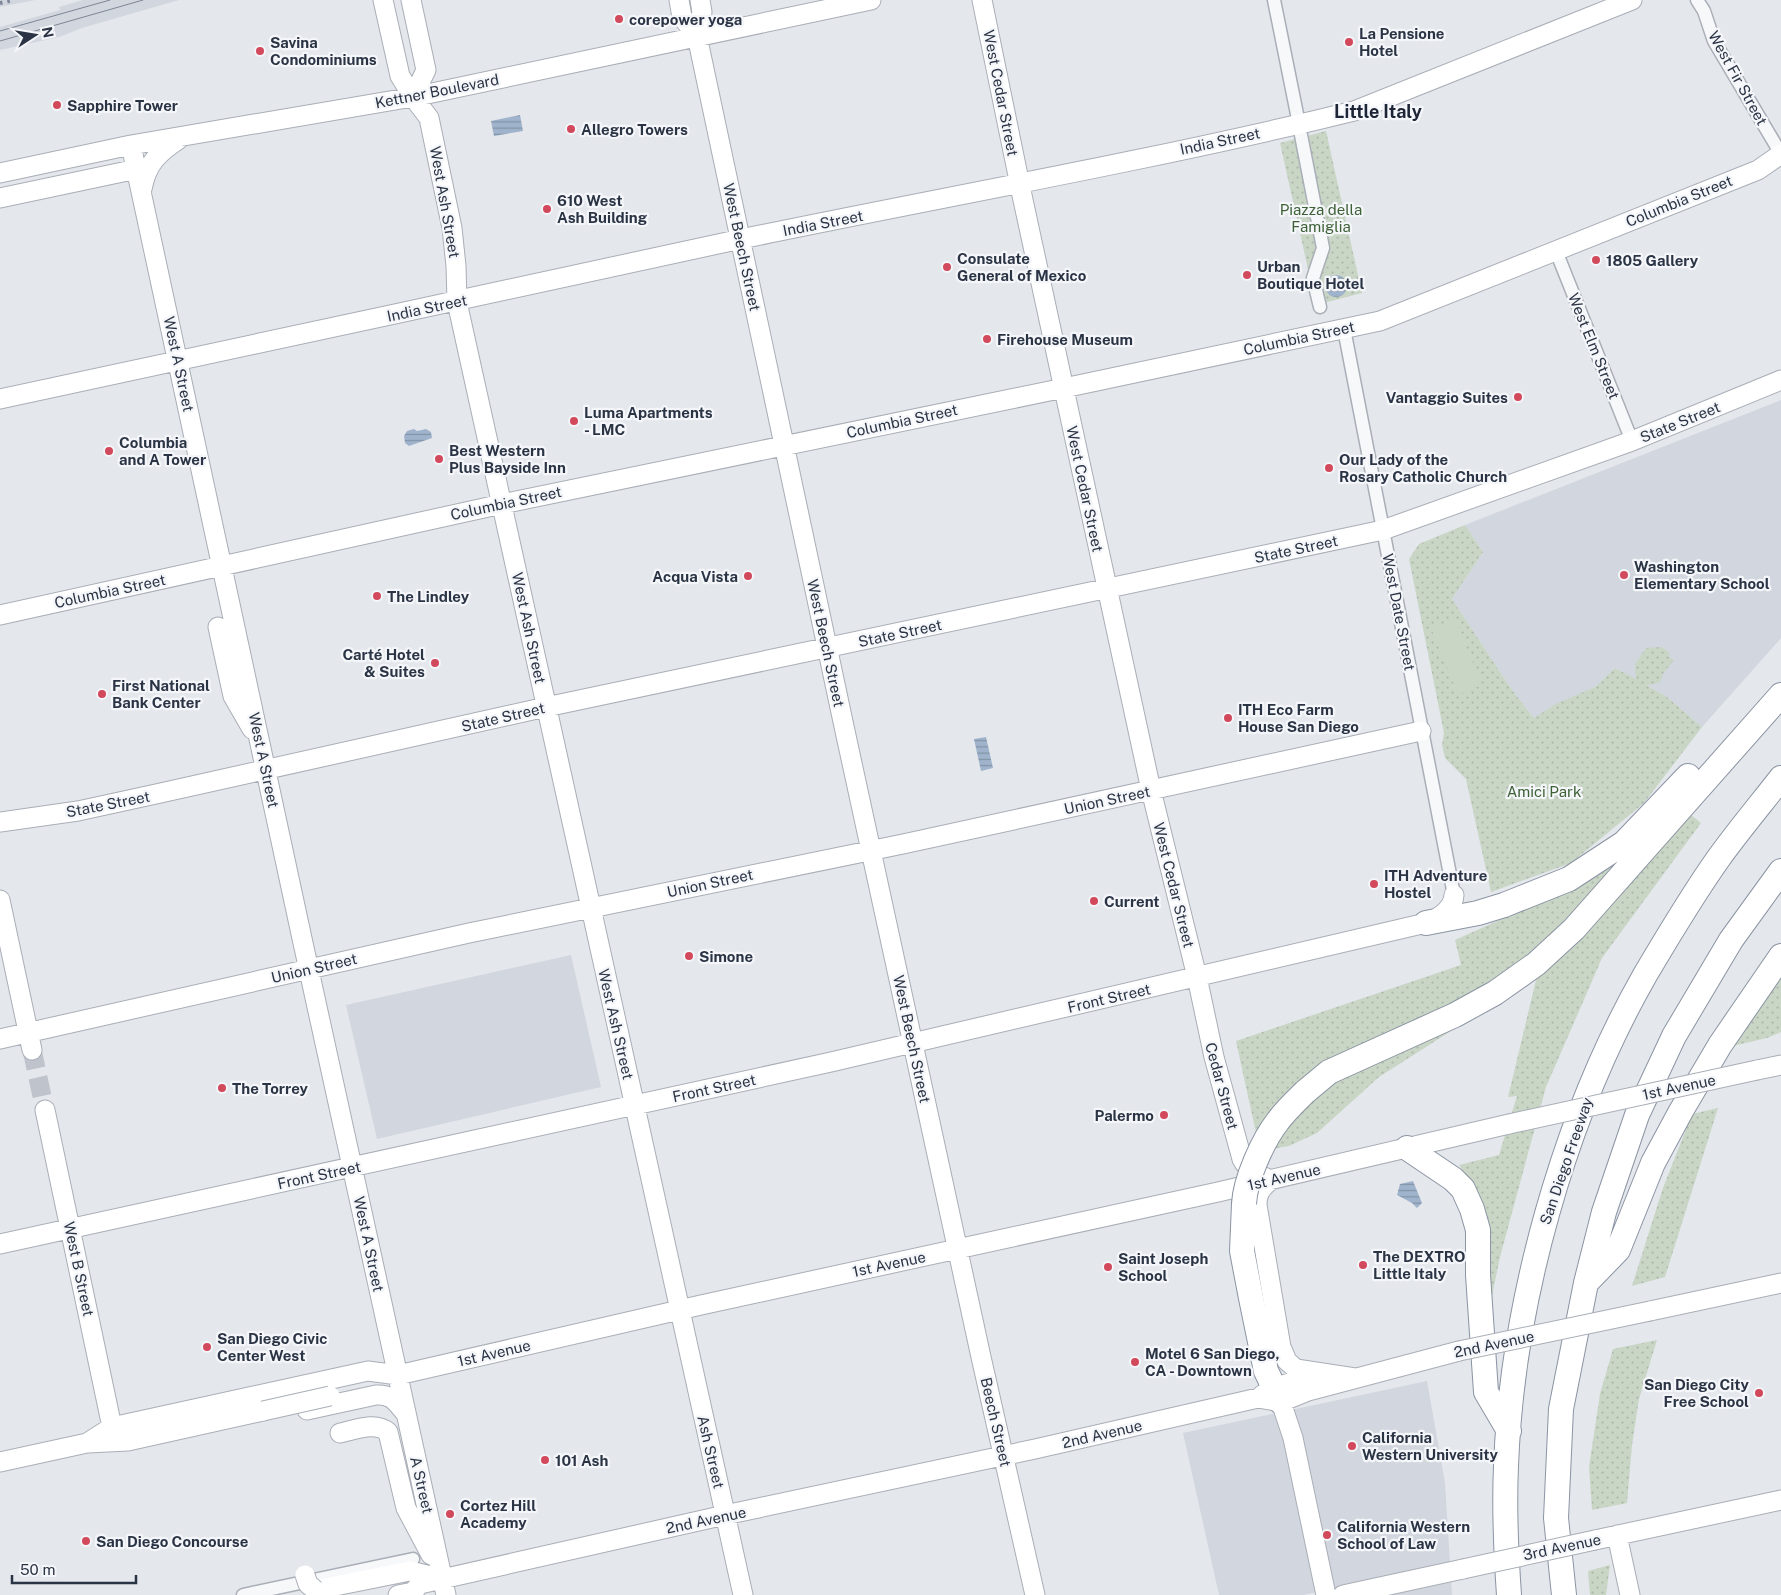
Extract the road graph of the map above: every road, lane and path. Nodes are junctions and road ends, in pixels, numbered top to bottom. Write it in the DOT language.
graph roads {
  1 [pos="383,0"];
  2 [pos="410,0"];
  3 [pos="679,0"];
  4 [pos="700,0"];
  5 [pos="872,0"];
  6 [pos="982,0"];
  7 [pos="1274,0"];
  8 [pos="1632,0"];
  9 [pos="1698,0"];
  10 [pos="697,36"];
  11 [pos="413,97"];
  12 [pos="1300,129"];
  13 [pos="184,136"];
  14 [pos="131,145"];
  15 [pos="1781,154"];
  16 [pos="137,169"];
  17 [pos="0,173"];
  18 [pos="1019,184"];
  19 [pos="141,191"];
  20 [pos="0,198"];
  21 [pos="740,240"];
  22 [pos="1556,251"];
  23 [pos="457,302"];
  24 [pos="1320,306"];
  25 [pos="1344,329"];
  26 [pos="179,362"];
  27 [pos="1781,380"];
  28 [pos="1064,388"];
  29 [pos="0,399"];
  30 [pos="1632,441"];
  31 [pos="784,445"];
  32 [pos="502,504"];
  33 [pos="1384,530"];
  34 [pos="223,566"];
  35 [pos="1107,589"];
  36 [pos="0,615"];
  37 [pos="218,627"];
  38 [pos="827,648"];
  39 [pos="1781,678"];
  40 [pos="1781,694"];
  41 [pos="546,708"];
  42 [pos="1422,731"];
  43 [pos="260,742"];
  44 [pos="266,771"];
  45 [pos="1781,778"];
  46 [pos="1151,790"];
  47 [pos="0,822"];
  48 [pos="871,850"];
  49 [pos="1781,870"];
  50 [pos="1454,895"];
  51 [pos="0,900"];
  52 [pos="590,908"];
  53 [pos="1426,923"];
  54 [pos="1781,956"];
  55 [pos="308,968"];
  56 [pos="1197,977"];
  57 [pos="0,1039"];
  58 [pos="30,1041"];
  59 [pos="913,1044"];
  60 [pos="1781,1065"];
  61 [pos="634,1106"];
  62 [pos="45,1110"];
  63 [pos="1407,1148"];
  64 [pos="352,1167"];
  65 [pos="1271,1180"];
  66 [pos="70,1229"];
  67 [pos="0,1244"];
  68 [pos="958,1249"];
  69 [pos="1586,1283"];
  70 [pos="1781,1283"];
  71 [pos="679,1310"];
  72 [pos="398,1375"];
  73 [pos="1355,1378"];
  74 [pos="1271,1396"];
  75 [pos="253,1397"];
  76 [pos="406,1414"];
  77 [pos="112,1427"];
  78 [pos="1509,1430"];
  79 [pos="340,1433"];
  80 [pos="87,1443"];
  81 [pos="1004,1456"];
  82 [pos="0,1462"];
  83 [pos="1781,1500"];
  84 [pos="725,1515"];
  85 [pos="1617,1535"];
  86 [pos="305,1575"];
  87 [pos="418,1577"];
  88 [pos="445,1587"];
  89 [pos="243,1595"];
  90 [pos="347,1595"];
  91 [pos="398,1595"];
  92 [pos="743,1595"];
  93 [pos="1035,1595"];
  94 [pos="1326,1595"];
  95 [pos="1343,1595"];
  96 [pos="1509,1595"];
  97 [pos="1564,1595"];
  98 [pos="1630,1595"];
  1 -- 11 [label="main road, West Ash Street"];
  2 -- 11 [label="main road"];
  3 -- 10 [label="main road, West Beech Street"];
  4 -- 10 [label="main road, West Beech Street"];
  5 -- 10 [label="main road, Kettner Boulevard"];
  6 -- 18 [label="main road, West Cedar Street"];
  7 -- 12 [label="street"];
  8 -- 12 [label="main road, India Street"];
  9 -- 15 [label="street, West Fir Street"];
  10 -- 11 [label="main road, Kettner Boulevard"];
  10 -- 21 [label="main road, West Beech Street"];
  11 -- 13 [label="main road, Kettner Boulevard"];
  11 -- 23 [label="main road, West Ash Street"];
  12 -- 18 [label="main road, India Street"];
  12 -- 24 [label="street"];
  13 -- 14 [label="main road, Kettner Boulevard"];
  13 -- 19 [label="main road"];
  14 -- 16 [label="main road, West A Street"];
  14 -- 17 [label="main road, Kettner Boulevard"];
  15 -- 22 [label="main road, Columbia Street"];
  16 -- 19 [label="main road, West A Street"];
  16 -- 20 [label="main road"];
  18 -- 21 [label="main road, India Street"];
  18 -- 28 [label="main road, West Cedar Street"];
  19 -- 26 [label="main road, West A Street"];
  21 -- 23 [label="main road, India Street"];
  21 -- 31 [label="main road, West Beech Street"];
  22 -- 25 [label="main road, Columbia Street"];
  22 -- 30 [label="street, West Elm Street"];
  23 -- 26 [label="main road, India Street"];
  23 -- 32 [label="main road, West Ash Street"];
  25 -- 28 [label="main road, Columbia Street"];
  25 -- 33 [label="street, West Date Street"];
  26 -- 29 [label="main road, India Street"];
  26 -- 34 [label="main road, West A Street"];
  27 -- 30 [label="main road, State Street"];
  28 -- 31 [label="main road, Columbia Street"];
  28 -- 35 [label="main road, West Cedar Street"];
  30 -- 33 [label="main road, State Street"];
  31 -- 32 [label="main road, Columbia Street"];
  31 -- 38 [label="main road, West Beech Street"];
  32 -- 34 [label="main road, Columbia Street"];
  32 -- 41 [label="main road, West Ash Street"];
  33 -- 35 [label="main road, State Street"];
  33 -- 42 [label="street, West Date Street"];
  34 -- 36 [label="main road, Columbia Street"];
  34 -- 43 [label="main road, West A Street"];
  35 -- 38 [label="main road, State Street"];
  35 -- 46 [label="main road, West Cedar Street"];
  37 -- 43 [label="main road"];
  38 -- 41 [label="main road, State Street"];
  38 -- 48 [label="main road, West Beech Street"];
  39 -- 53 [label="highway"];
  40 -- 74 [label="highway, bridge"];
  41 -- 44 [label="main road, State Street"];
  41 -- 52 [label="main road, West Ash Street"];
  42 -- 46 [label="main road, Union Street"];
  42 -- 50 [label="street, West Date Street"];
  43 -- 44 [label="main road, West A Street"];
  44 -- 47 [label="main road, State Street"];
  44 -- 55 [label="main road, West A Street"];
  45 -- 78 [label="highway, San Diego Freeway"];
  46 -- 48 [label="main road, Union Street"];
  46 -- 56 [label="main road, West Cedar Street"];
  48 -- 52 [label="main road, Union Street"];
  48 -- 59 [label="main road, West Beech Street"];
  49 -- 69 [label="highway"];
  50 -- 53 [label="main road, Front Street"];
  51 -- 58 [label="main road"];
  52 -- 55 [label="main road, Union Street"];
  52 -- 61 [label="main road, West Ash Street"];
  53 -- 56 [label="main road, Front Street"];
  54 -- 69 [label="highway"];
  55 -- 58 [label="main road, Union Street"];
  55 -- 64 [label="main road, West A Street"];
  56 -- 59 [label="main road, Front Street"];
  56 -- 65 [label="main road, Cedar Street"];
  57 -- 58 [label="main road, Union Street"];
  59 -- 61 [label="main road, Front Street"];
  59 -- 68 [label="main road, West Beech Street"];
  60 -- 63 [label="main road, 1st Avenue, bridge"];
  61 -- 64 [label="main road, Front Street"];
  61 -- 71 [label="main road, West Ash Street"];
  62 -- 66 [label="main road, West B Street"];
  63 -- 65 [label="main road, 1st Avenue"];
  63 -- 78 [label="highway"];
  64 -- 66 [label="main road, Front Street"];
  64 -- 72 [label="main road, West A Street"];
  65 -- 68 [label="main road, 1st Avenue"];
  65 -- 73 [label="main road"];
  66 -- 67 [label="main road, Front Street"];
  66 -- 77 [label="main road, West B Street"];
  68 -- 71 [label="main road, 1st Avenue"];
  68 -- 81 [label="main road, Beech Street"];
  69 -- 97 [label="highway"];
  70 -- 73 [label="main road, 2nd Avenue, bridge"];
  71 -- 72 [label="main road, 1st Avenue"];
  71 -- 84 [label="main road, Ash Street"];
  72 -- 75 [label="main road, 1st Avenue"];
  72 -- 76 [label="main road, A Street"];
  72 -- 80 [label="main road, bridge"];
  73 -- 74 [label="main road, 2nd Avenue"];
  74 -- 81 [label="main road, 2nd Avenue"];
  74 -- 94 [label="main road"];
  75 -- 76 [label="main road"];
  75 -- 77 [label="main road, 1st Avenue"];
  76 -- 88 [label="main road, A Street"];
  77 -- 80 [label="main road, 1st Avenue"];
  78 -- 96 [label="highway, San Diego Freeway"];
  79 -- 88 [label="main road"];
  80 -- 82 [label="main road, 1st Avenue"];
  81 -- 84 [label="main road, 2nd Avenue"];
  81 -- 93 [label="main road, Beech Street"];
  83 -- 85 [label="main road, 3rd Avenue"];
  84 -- 88 [label="main road, 2nd Avenue"];
  84 -- 92 [label="main road, Ash Street"];
  85 -- 95 [label="main road, 3rd Avenue, bridge"];
  85 -- 98 [label="main road"];
  86 -- 87 [label="main road, bridge"];
  87 -- 88 [label="main road"];
  87 -- 88 [label="main road"];
  87 -- 89 [label="street"];
  87 -- 90 [label="main road"];
  87 -- 91 [label="main road"];
}
